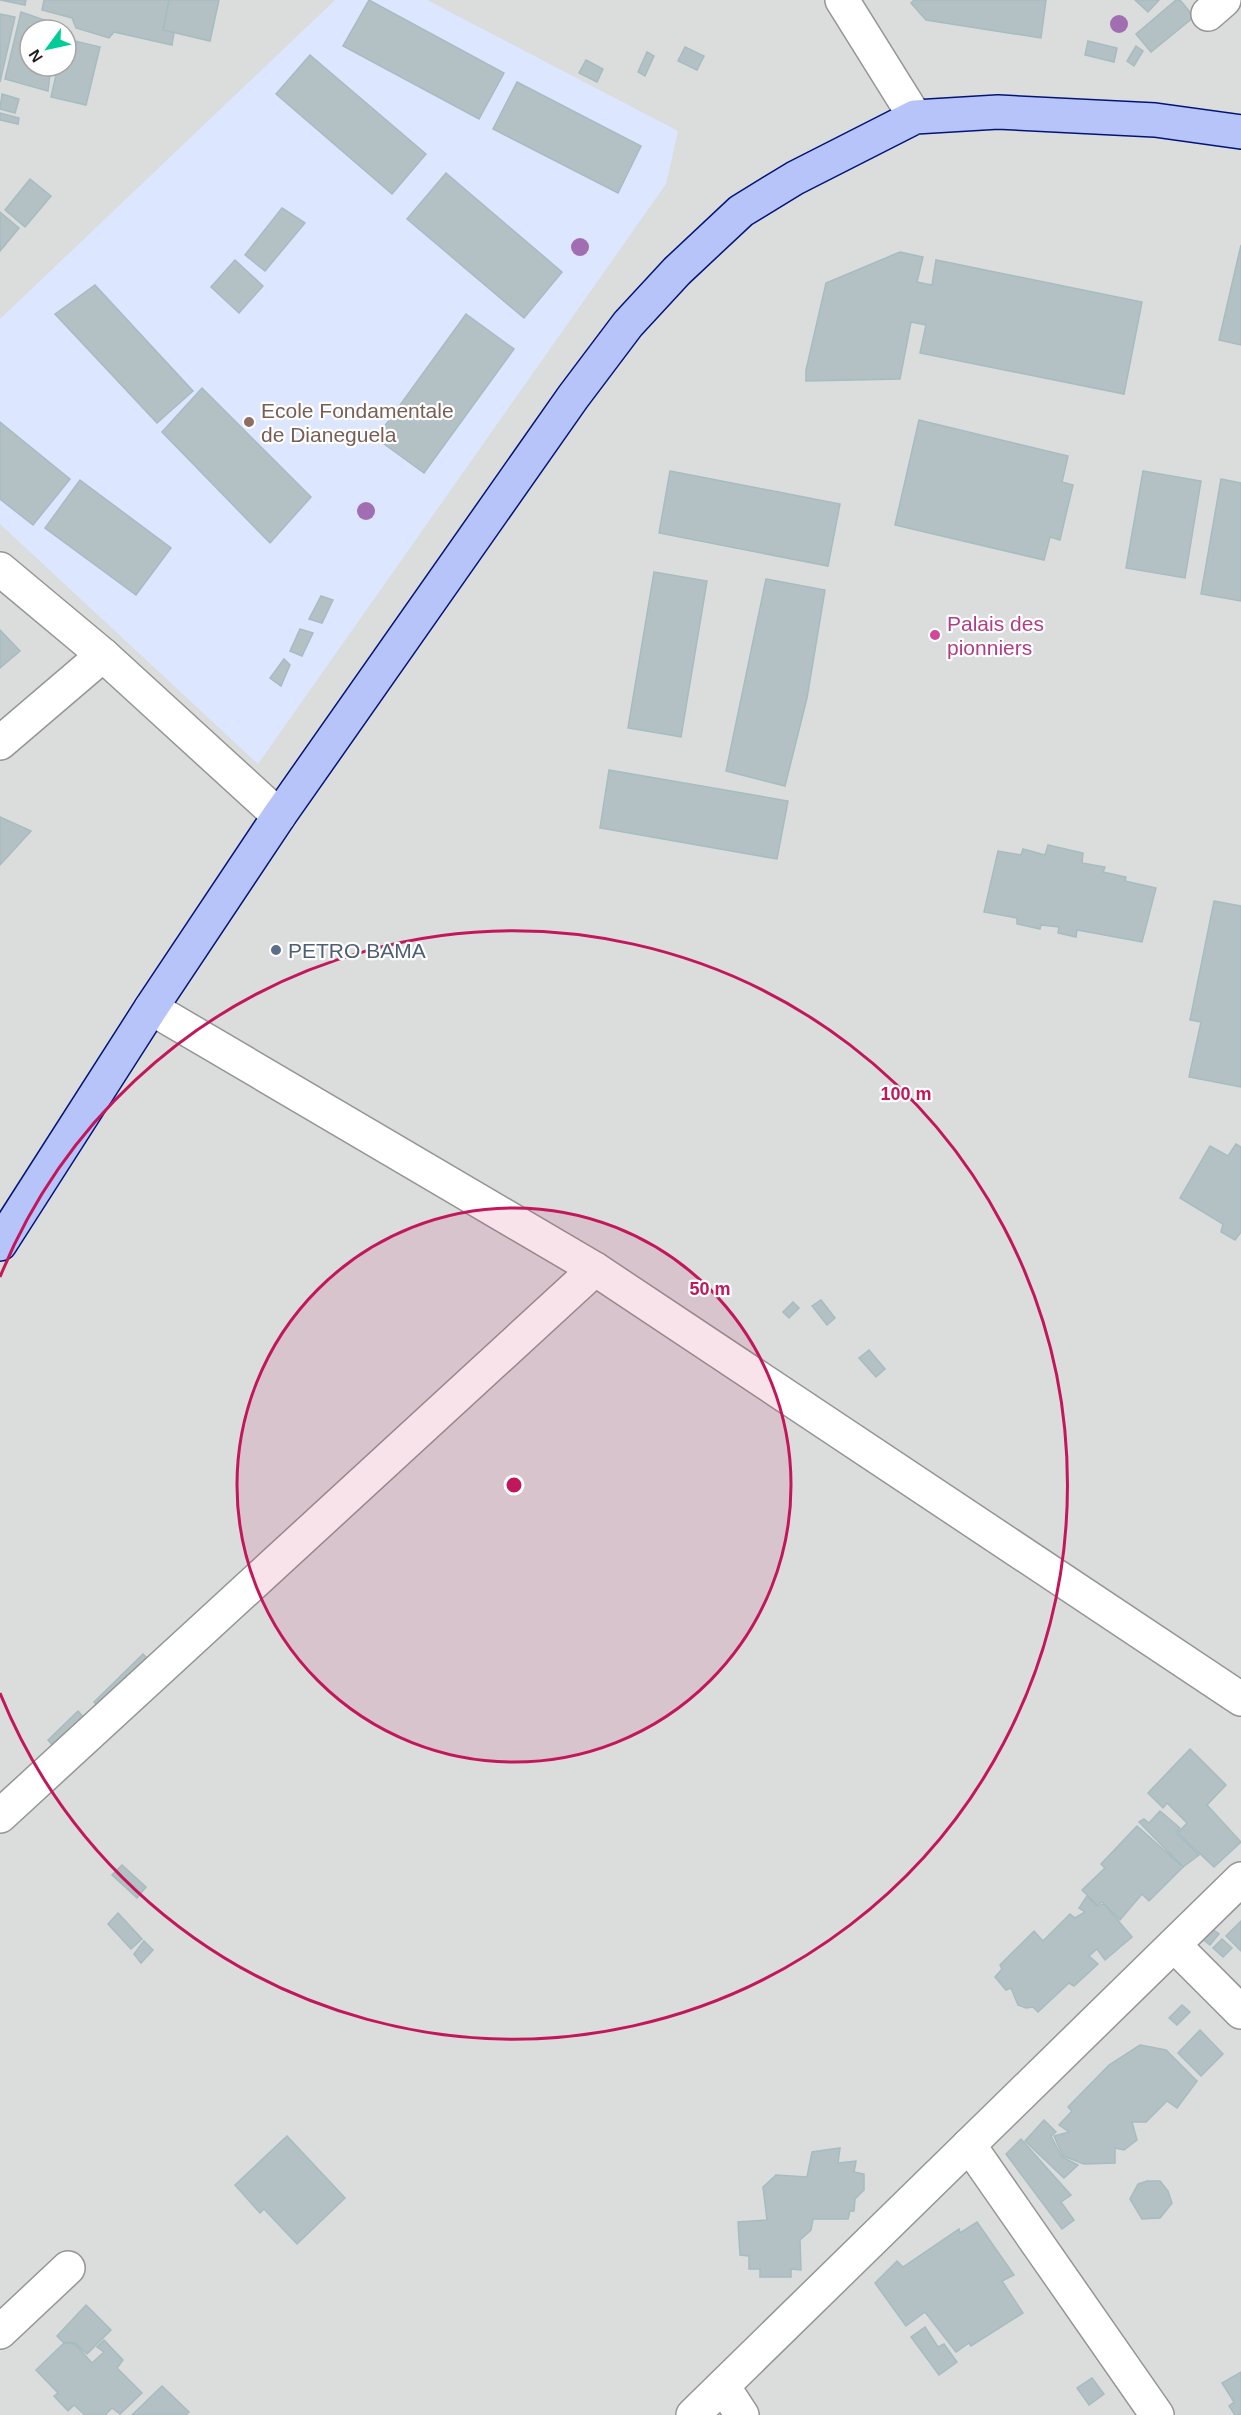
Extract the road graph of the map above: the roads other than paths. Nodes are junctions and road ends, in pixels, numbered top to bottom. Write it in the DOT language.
graph roads {
  1 [pos="842,0"];
  2 [pos="915,117"];
  3 [pos="1241,132"];
  4 [pos="0,569"];
  5 [pos="104,655"];
  6 [pos="0,743"];
  7 [pos="279,816"];
  8 [pos="151,1008"];
  9 [pos="0,1244"];
  10 [pos="595,1269"];
  11 [pos="1241,1699"];
  12 [pos="0,1816"];
  13 [pos="1241,1879"];
  14 [pos="1174,1945"];
  15 [pos="1241,2012"];
  16 [pos="969,2145"];
  17 [pos="68,2268"];
  18 [pos="0,2332"];
  19 [pos="723,2386"];
  20 [pos="693,2415"];
  21 [pos="742,2415"];
  22 [pos="1157,2415"];
  1 -- 2 [label="street"];
  2 -- 3 [label="main road"];
  2 -- 7 [label="main road"];
  4 -- 5 [label="street"];
  5 -- 6 [label="street"];
  5 -- 7 [label="street"];
  7 -- 8 [label="main road"];
  8 -- 9 [label="main road"];
  8 -- 10 [label="street"];
  10 -- 11 [label="street"];
  10 -- 12 [label="street"];
  13 -- 14 [label="street"];
  14 -- 15 [label="street"];
  14 -- 16 [label="street"];
  16 -- 19 [label="street"];
  16 -- 22 [label="street"];
  17 -- 18 [label="street"];
  19 -- 20 [label="street"];
  19 -- 21 [label="street"];
}
